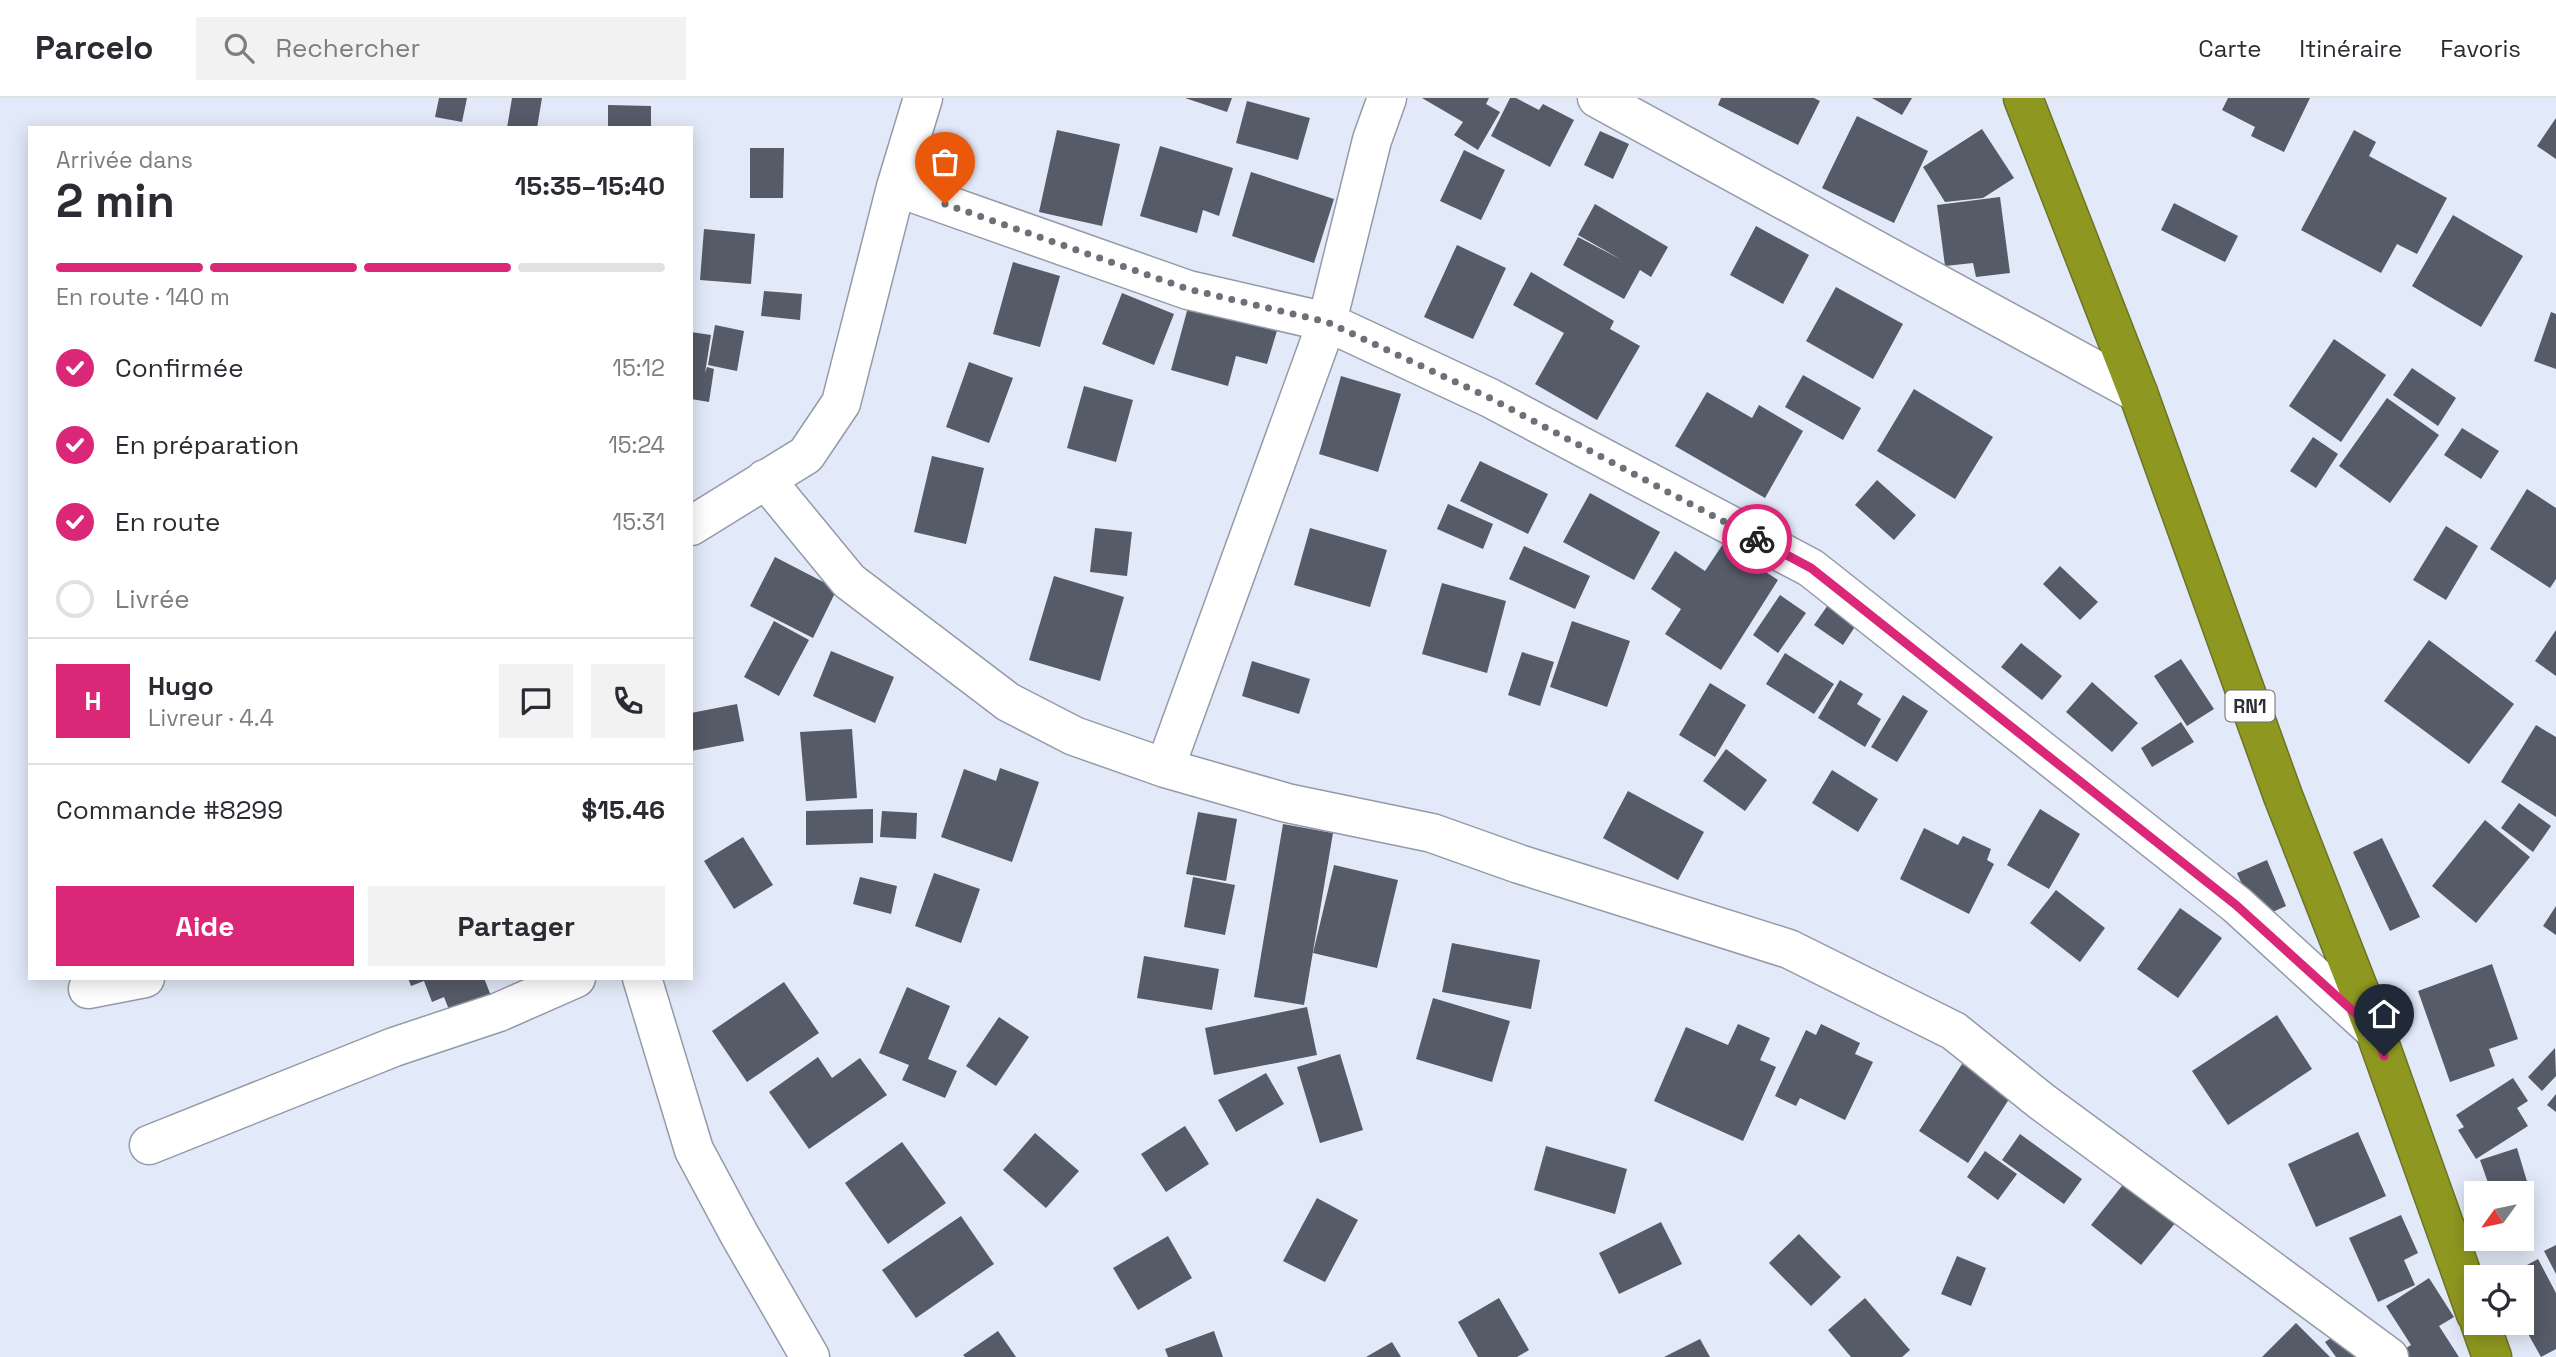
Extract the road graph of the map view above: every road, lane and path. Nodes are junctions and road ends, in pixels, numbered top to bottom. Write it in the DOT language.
graph roads {
  1 [pos="923,98"];
  2 [pos="1387,98"];
  3 [pos="1597,98"];
  4 [pos="2023,98"];
  5 [pos="896,187"];
  6 [pos="1327,322"];
  7 [pos="2138,393"];
  8 [pos="765,480"];
  9 [pos="693,525"];
  10 [pos="1165,768"];
  11 [pos="135,980"];
  12 [pos="571,980"];
  13 [pos="643,980"];
  14 [pos="88,989"];
  15 [pos="2375,1031"];
  16 [pos="149,1145"];
  17 [pos="2464,1280"];
  18 [pos="2484,1335"];
  19 [pos="810,1357"];
  20 [pos="2389,1357"];
  21 [pos="2492,1357"];
  1 -- 5 [label="street"];
  2 -- 6 [label="street"];
  3 -- 7 [label="street"];
  4 -- 7 [label="highway, RN1"];
  5 -- 6 [label="street"];
  5 -- 8 [label="street"];
  6 -- 10 [label="street"];
  6 -- 15 [label="street"];
  7 -- 15 [label="highway, RN1"];
  8 -- 9 [label="street"];
  8 -- 10 [label="street"];
  10 -- 20 [label="street"];
  11 -- 14 [label="street"];
  12 -- 16 [label="street"];
  13 -- 19 [label="street"];
  15 -- 17 [label="highway, RN1"];
  18 -- 21 [label="highway"];
}
